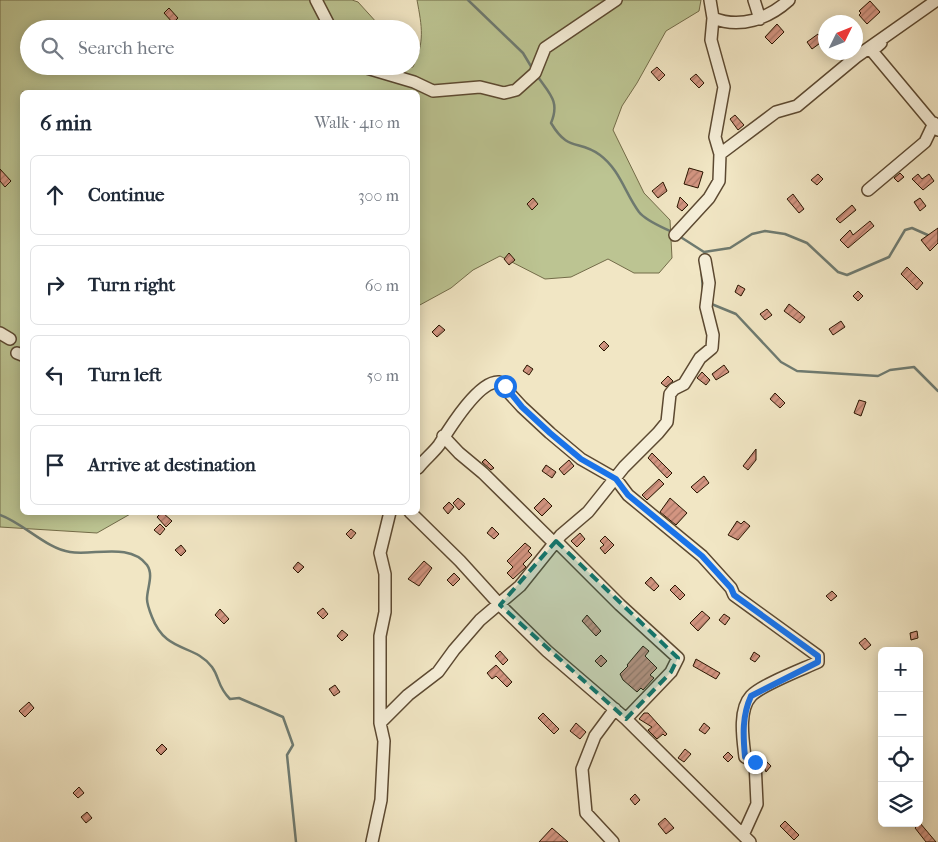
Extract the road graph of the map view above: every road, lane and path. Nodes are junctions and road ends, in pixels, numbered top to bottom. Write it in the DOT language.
graph roads {
  1 [pos="316,0"];
  2 [pos="616,0"];
  3 [pos="710,0"];
  4 [pos="754,0"];
  5 [pos="789,0"];
  6 [pos="932,0"];
  7 [pos="937,0"];
  8 [pos="713,18"];
  9 [pos="760,19"];
  10 [pos="326,20"];
  11 [pos="390,75"];
  12 [pos="936,126"];
  13 [pos="720,154"];
  14 [pos="868,190"];
  15 [pos="675,235"];
  16 [pos="705,260"];
  17 [pos="443,436"];
  18 [pos="420,466"];
  19 [pos="616,479"];
  20 [pos="389,515"];
  21 [pos="413,515"];
  22 [pos="555,542"];
  23 [pos="500,606"];
  24 [pos="615,710"];
  25 [pos="626,720"];
  26 [pos="380,723"];
  27 [pos="747,839"];
  28 [pos="372,842"];
  29 [pos="613,842"];
  1 -- 10 [label="street"];
  2 -- 11 [label="street"];
  3 -- 8 [label="street"];
  4 -- 9 [label="street"];
  5 -- 9 [label="street"];
  6 -- 12 [label="street"];
  7 -- 13 [label="street"];
  8 -- 9 [label="street"];
  8 -- 13 [label="street"];
  12 -- 14 [label="street"];
  13 -- 15 [label="street"];
  16 -- 19 [label="street"];
  17 -- 18 [label="street"];
  17 -- 19 [label="street"];
  17 -- 22 [label="street"];
  19 -- 22 [label="street"];
  19 -- 27 [label="street"];
  20 -- 26 [label="street"];
  21 -- 23 [label="street"];
  22 -- 23 [label="street"];
  22 -- 25 [label="street"];
  23 -- 24 [label="street"];
  23 -- 26 [label="street"];
  24 -- 25 [label="street"];
  24 -- 29 [label="street"];
  25 -- 27 [label="street"];
  26 -- 28 [label="street"];
}
